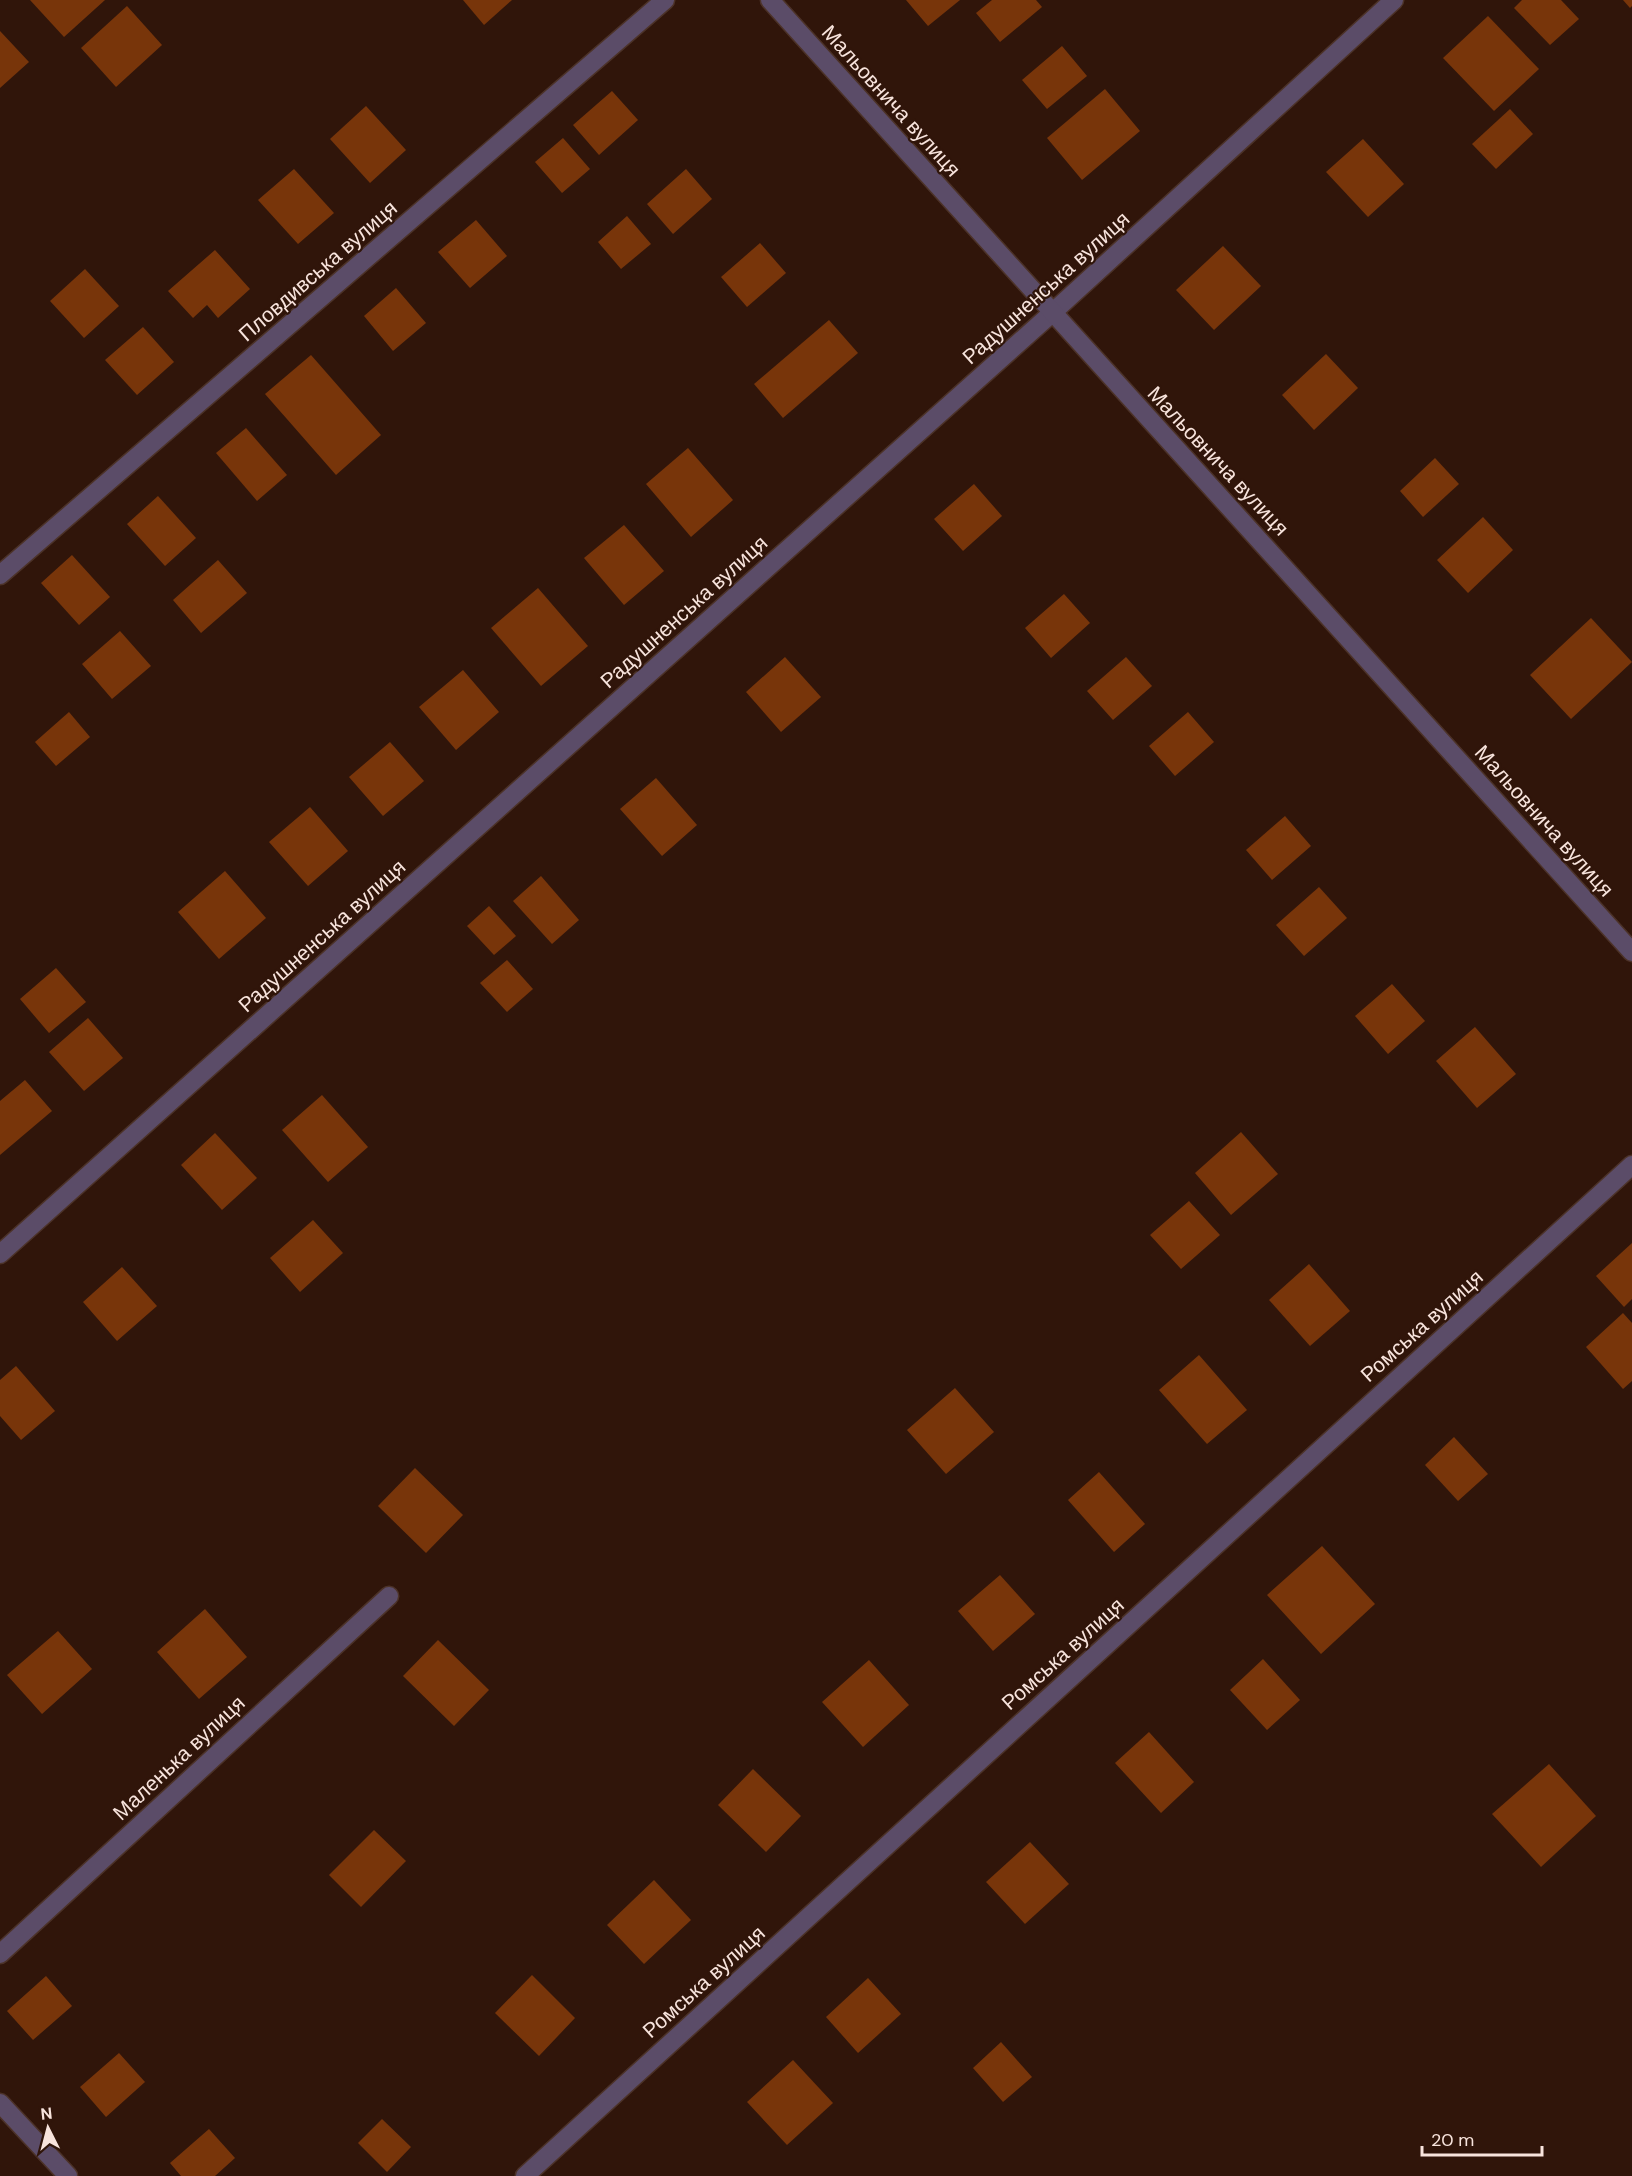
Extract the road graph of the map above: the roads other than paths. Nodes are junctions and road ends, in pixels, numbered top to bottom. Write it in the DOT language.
graph roads {
  1 [pos="665,0"];
  2 [pos="770,0"];
  3 [pos="1394,0"];
  4 [pos="1052,314"];
  5 [pos="0,575"];
  6 [pos="1632,952"];
  7 [pos="1632,1165"];
  8 [pos="0,1254"];
  9 [pos="389,1596"];
  10 [pos="0,1954"];
  11 [pos="0,2103"];
  12 [pos="68,2176"];
  13 [pos="525,2176"];
  1 -- 5 [label="street, Пловдивська вулиця"];
  2 -- 4 [label="street, Мальовнича вулиця"];
  3 -- 4 [label="street, Радушненська вулиця"];
  4 -- 6 [label="street, Мальовнича вулиця"];
  4 -- 8 [label="street, Радушненська вулиця"];
  7 -- 13 [label="street, Ромська вулиця"];
  9 -- 10 [label="street, Маленька вулиця"];
  11 -- 12 [label="street"];
}
